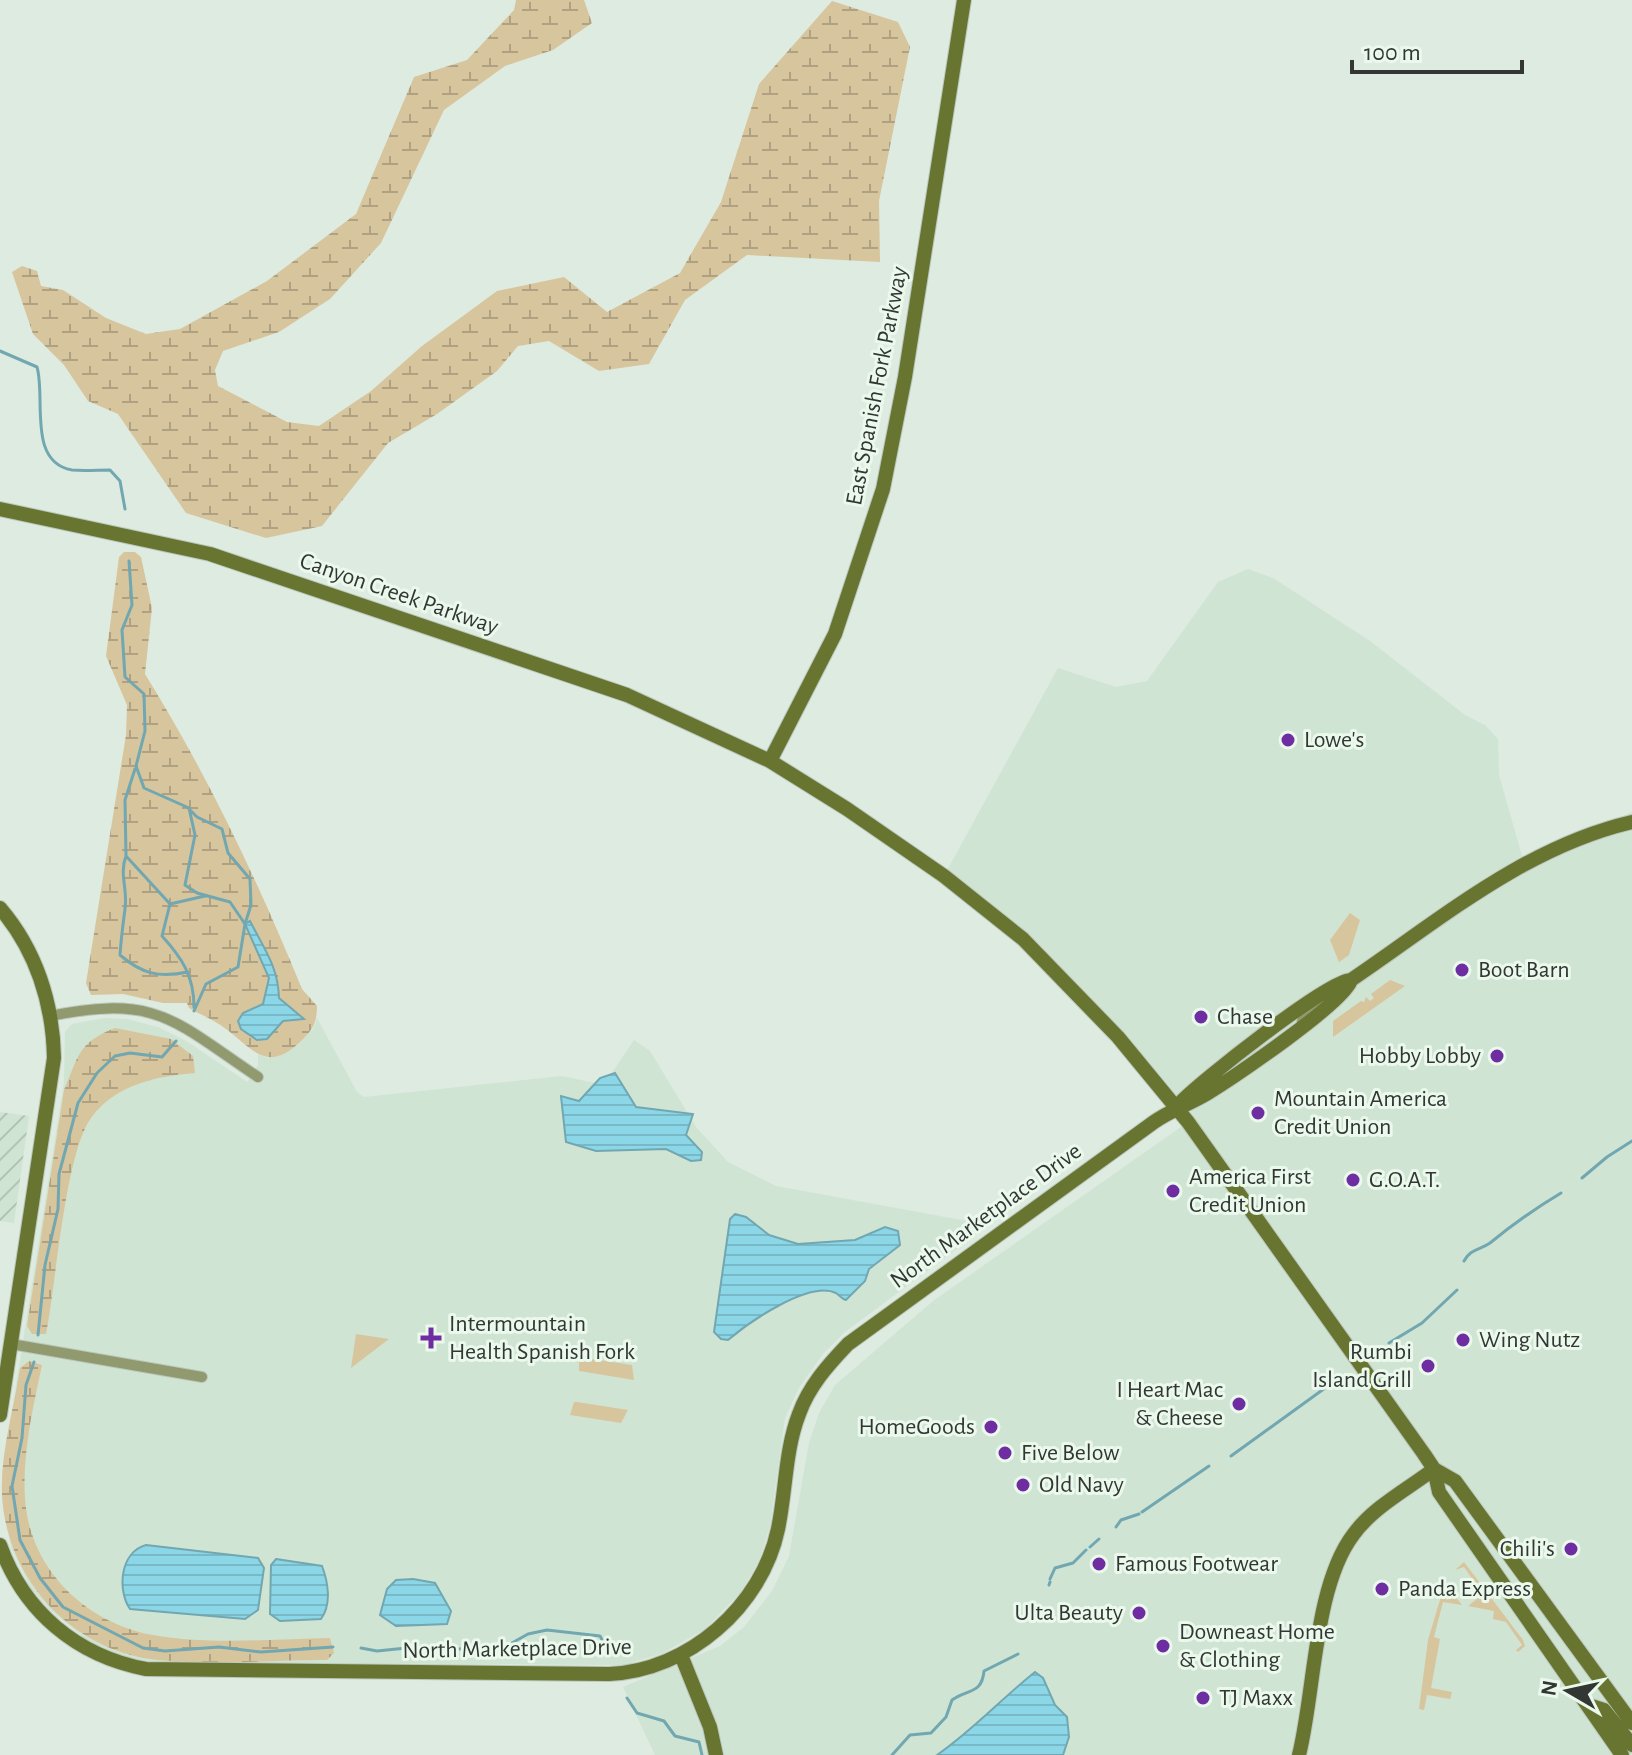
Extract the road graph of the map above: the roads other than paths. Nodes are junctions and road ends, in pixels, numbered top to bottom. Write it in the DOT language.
graph roads {
  1 [pos="964,0"];
  2 [pos="0,509"];
  3 [pos="770,761"];
  4 [pos="1632,822"];
  5 [pos="0,908"];
  6 [pos="1351,980"];
  7 [pos="50,1016"];
  8 [pos="258,1077"];
  9 [pos="1176,1107"];
  10 [pos="6,1343"];
  11 [pos="202,1377"];
  12 [pos="0,1415"];
  13 [pos="1434,1469"];
  14 [pos="0,1545"];
  15 [pos="681,1655"];
  16 [pos="1588,1705"];
  17 [pos="1632,1723"];
  18 [pos="1632,1745"];
  19 [pos="716,1755"];
  20 [pos="1299,1755"];
  21 [pos="1622,1755"];
  1 -- 3 [label="street, East Spanish Fork Parkway"];
  2 -- 3 [label="street, Canyon Creek Parkway"];
  3 -- 9 [label="street, Canyon Creek Parkway"];
  4 -- 6 [label="street, North Marketplace Drive"];
  5 -- 7 [label="street"];
  6 -- 9 [label="street, North Marketplace Drive"];
  6 -- 9 [label="street, North Marketplace Drive"];
  7 -- 8 [label="street"];
  7 -- 10 [label="street"];
  9 -- 13 [label="street, Canyon Creek Parkway"];
  9 -- 15 [label="street, North Marketplace Drive"];
  10 -- 11 [label="street"];
  10 -- 12 [label="street"];
  13 -- 16 [label="street"];
  13 -- 17 [label="street"];
  13 -- 20 [label="street"];
  14 -- 15 [label="street, North Marketplace Drive"];
  15 -- 19 [label="street"];
  16 -- 18 [label="street"];
  16 -- 21 [label="street"];
}
